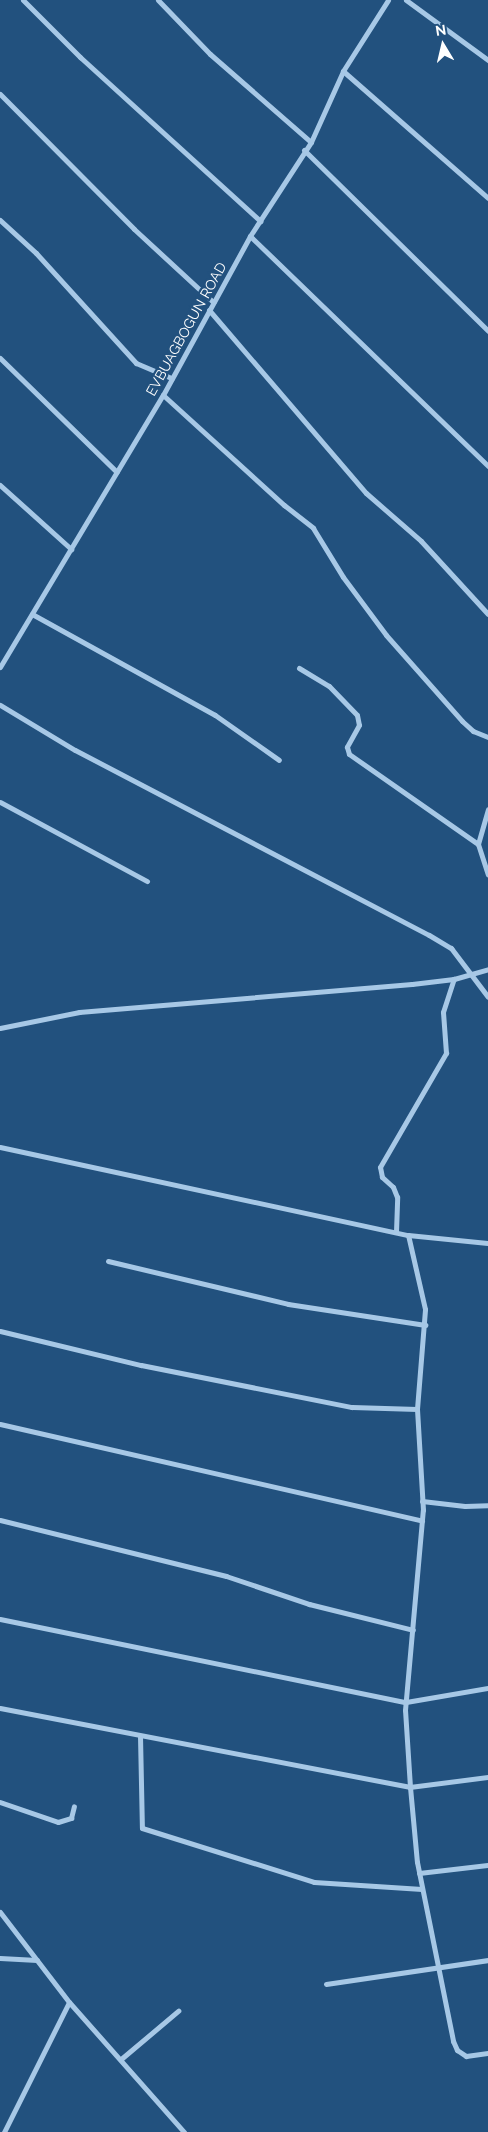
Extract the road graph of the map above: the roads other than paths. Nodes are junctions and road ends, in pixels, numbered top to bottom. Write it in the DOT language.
graph roads {
  1 [pos="23,0"];
  2 [pos="158,0"];
  3 [pos="388,0"];
  4 [pos="406,0"];
  5 [pos="488,60"];
  6 [pos="343,71"];
  7 [pos="0,94"];
  8 [pos="311,142"];
  9 [pos="304,150"];
  10 [pos="488,198"];
  11 [pos="0,220"];
  12 [pos="260,221"];
  13 [pos="250,236"];
  14 [pos="213,302"];
  15 [pos="209,310"];
  16 [pos="488,331"];
  17 [pos="0,358"];
  18 [pos="172,378"];
  19 [pos="163,395"];
  20 [pos="488,466"];
  21 [pos="117,472"];
  22 [pos="0,485"];
  23 [pos="71,550"];
  24 [pos="32,614"];
  25 [pos="488,614"];
  26 [pos="0,667"];
  27 [pos="298,668"];
  28 [pos="0,705"];
  29 [pos="488,737"];
  30 [pos="279,760"];
  31 [pos="0,802"];
  32 [pos="488,809"];
  33 [pos="478,844"];
  34 [pos="488,874"];
  35 [pos="147,881"];
  36 [pos="488,969"];
  37 [pos="473,973"];
  38 [pos="454,979"];
  39 [pos="488,997"];
  40 [pos="0,1028"];
  41 [pos="0,1147"];
  42 [pos="396,1232"];
  43 [pos="408,1235"];
  44 [pos="488,1243"];
  45 [pos="108,1261"];
  46 [pos="425,1325"];
  47 [pos="0,1331"];
  48 [pos="417,1409"];
  49 [pos="0,1424"];
  50 [pos="422,1501"];
  51 [pos="488,1504"];
  52 [pos="0,1520"];
  53 [pos="422,1521"];
  54 [pos="0,1619"];
  55 [pos="413,1630"];
  56 [pos="488,1688"];
  57 [pos="406,1702"];
  58 [pos="0,1708"];
  59 [pos="140,1736"];
  60 [pos="488,1777"];
  61 [pos="410,1787"];
  62 [pos="0,1802"];
  63 [pos="74,1806"];
  64 [pos="488,1865"];
  65 [pos="420,1873"];
  66 [pos="422,1890"];
  67 [pos="0,1912"];
  68 [pos="0,1958"];
  69 [pos="37,1960"];
  70 [pos="488,1960"];
  71 [pos="438,1969"];
  72 [pos="326,1984"];
  73 [pos="69,2002"];
  74 [pos="178,2010"];
  75 [pos="488,2053"];
  76 [pos="121,2059"];
  77 [pos="4,2132"];
  78 [pos="184,2132"];
  1 -- 12 [label="street"];
  2 -- 8 [label="street"];
  3 -- 6 [label="street, EVBUAGBOGUN ROAD"];
  4 -- 5 [label="street"];
  6 -- 8 [label="street, EVBUAGBOGUN ROAD"];
  6 -- 10 [label="street"];
  7 -- 14 [label="street"];
  8 -- 9 [label="street, EVBUAGBOGUN ROAD"];
  9 -- 12 [label="street, EVBUAGBOGUN ROAD"];
  9 -- 16 [label="street"];
  11 -- 18 [label="street"];
  12 -- 13 [label="street, EVBUAGBOGUN ROAD"];
  13 -- 14 [label="street, EVBUAGBOGUN ROAD"];
  13 -- 20 [label="street"];
  14 -- 15 [label="street, EVBUAGBOGUN ROAD"];
  15 -- 18 [label="street, EVBUAGBOGUN ROAD"];
  15 -- 25 [label="street"];
  17 -- 21 [label="street"];
  18 -- 19 [label="street, EVBUAGBOGUN ROAD"];
  19 -- 21 [label="street, EVBUAGBOGUN ROAD"];
  19 -- 29 [label="street"];
  21 -- 23 [label="street, EVBUAGBOGUN ROAD"];
  22 -- 23 [label="street"];
  23 -- 24 [label="street, EVBUAGBOGUN ROAD"];
  24 -- 26 [label="street, EVBUAGBOGUN ROAD"];
  24 -- 30 [label="street"];
  27 -- 33 [label="street"];
  28 -- 37 [label="street"];
  31 -- 35 [label="street"];
  32 -- 33 [label="street"];
  33 -- 34 [label="street"];
  36 -- 37 [label="street"];
  37 -- 38 [label="street"];
  37 -- 39 [label="street"];
  38 -- 40 [label="street"];
  38 -- 42 [label="street"];
  41 -- 42 [label="street"];
  42 -- 43 [label="street"];
  43 -- 44 [label="street"];
  43 -- 46 [label="street"];
  45 -- 46 [label="street"];
  46 -- 48 [label="street"];
  47 -- 48 [label="street"];
  48 -- 50 [label="street"];
  49 -- 53 [label="street"];
  50 -- 51 [label="street"];
  50 -- 53 [label="street"];
  52 -- 55 [label="street"];
  53 -- 55 [label="street"];
  54 -- 57 [label="street"];
  55 -- 57 [label="street"];
  56 -- 57 [label="street"];
  57 -- 61 [label="street"];
  58 -- 59 [label="street"];
  59 -- 61 [label="street"];
  59 -- 66 [label="street"];
  60 -- 61 [label="street"];
  61 -- 65 [label="street"];
  62 -- 63 [label="street"];
  64 -- 65 [label="street"];
  65 -- 66 [label="street"];
  66 -- 71 [label="street"];
  67 -- 69 [label="street"];
  68 -- 69 [label="street"];
  69 -- 73 [label="street"];
  70 -- 71 [label="street"];
  71 -- 72 [label="street"];
  71 -- 75 [label="street"];
  73 -- 76 [label="street"];
  73 -- 77 [label="street"];
  74 -- 76 [label="street"];
  76 -- 78 [label="street"];
}
